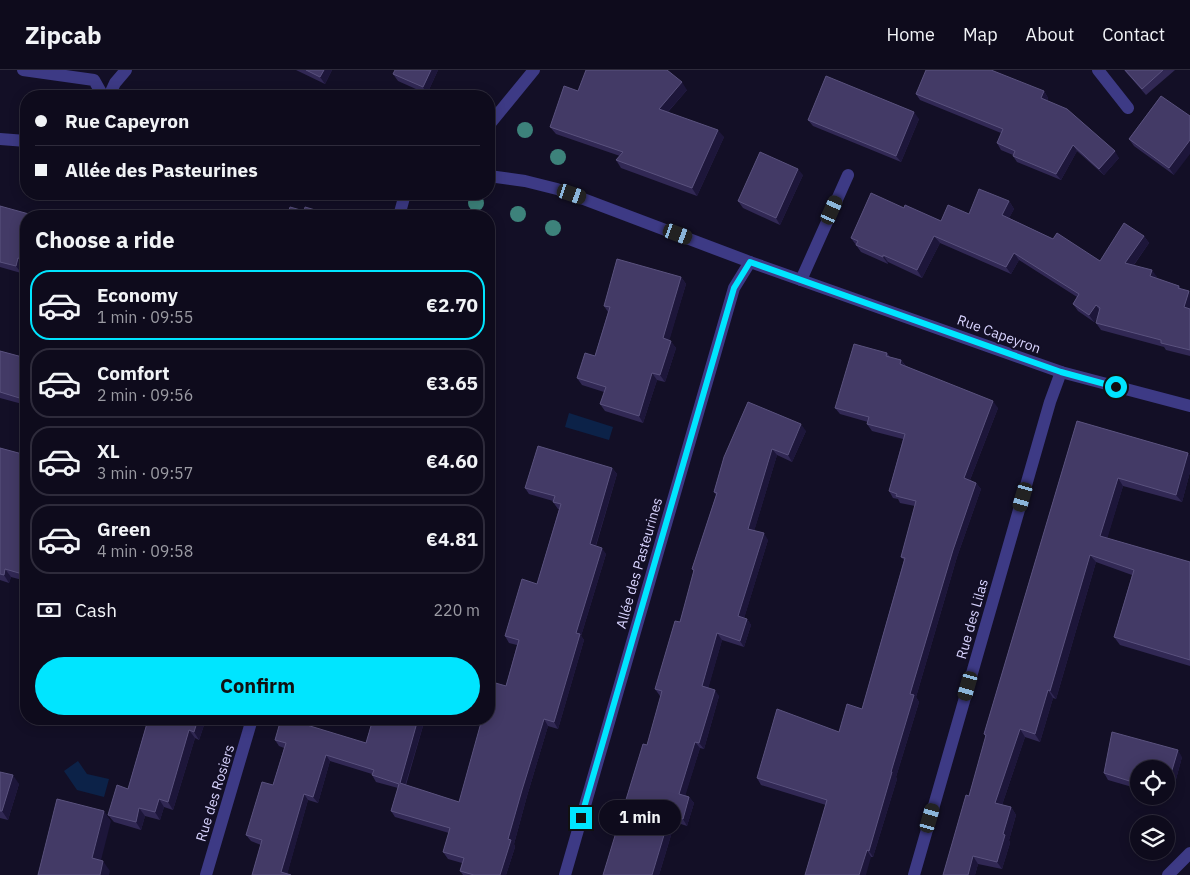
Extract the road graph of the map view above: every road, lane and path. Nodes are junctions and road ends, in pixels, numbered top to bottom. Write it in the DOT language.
graph roads {
  1 [pos="24,70"];
  2 [pos="126,70"];
  3 [pos="534,70"];
  4 [pos="1098,70"];
  5 [pos="100,90"];
  6 [pos="112,90"];
  7 [pos="1128,108"];
  8 [pos="495,118"];
  9 [pos="0,139"];
  10 [pos="20,141"];
  11 [pos="848,175"];
  12 [pos="495,177"];
  13 [pos="750,262"];
  14 [pos="800,280"];
  15 [pos="1061,372"];
  16 [pos="1190,406"];
  17 [pos="250,725"];
  18 [pos="1190,853"];
  19 [pos="206,875"];
  20 [pos="565,875"];
  21 [pos="914,875"];
  22 [pos="1168,875"];
  1 -- 5 [label="street"];
  2 -- 6 [label="street"];
  3 -- 8 [label="street"];
  4 -- 7 [label="street"];
  9 -- 10 [label="street"];
  11 -- 14 [label="street"];
  12 -- 13 [label="street, Rue Capeyron"];
  13 -- 14 [label="street, Rue Capeyron"];
  13 -- 20 [label="street, Allée des Pasteurines"];
  14 -- 15 [label="street, Rue Capeyron"];
  15 -- 16 [label="street, Rue Capeyron"];
  15 -- 21 [label="street, Rue des Lilas"];
  17 -- 19 [label="street, Rue des Rosiers"];
  18 -- 22 [label="street"];
}
